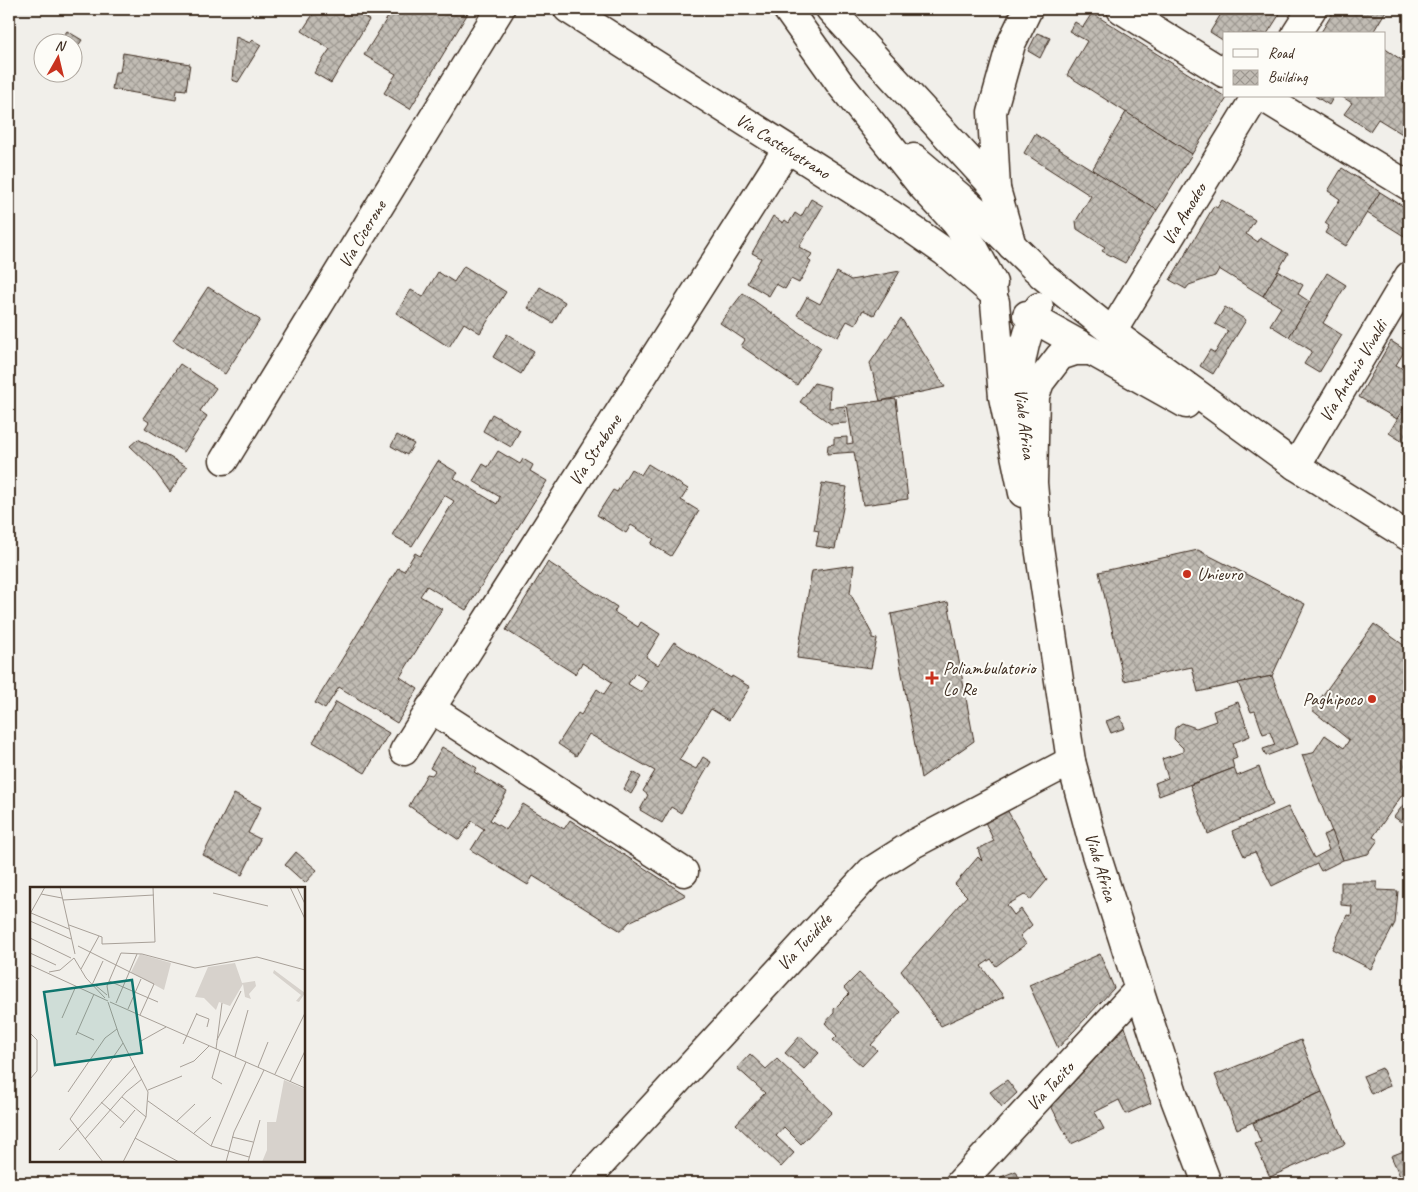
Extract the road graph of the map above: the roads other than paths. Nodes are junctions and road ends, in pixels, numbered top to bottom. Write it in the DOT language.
graph roads {
  1 [pos="500,9"];
  2 [pos="568,9"];
  3 [pos="787,9"];
  4 [pos="830,9"];
  5 [pos="1028,9"];
  6 [pos="1121,9"];
  7 [pos="1312,9"];
  8 [pos="1297,32"];
  9 [pos="1223,72"];
  10 [pos="1255,98"];
  11 [pos="1264,98"];
  12 [pos="879,131"];
  13 [pos="787,149"];
  14 [pos="1409,186"];
  15 [pos="996,189"];
  16 [pos="1012,246"];
  17 [pos="1039,272"];
  18 [pos="1409,276"];
  19 [pos="994,293"];
  20 [pos="1033,314"];
  21 [pos="1112,332"];
  22 [pos="1091,351"];
  23 [pos="224,460"];
  24 [pos="1296,466"];
  25 [pos="1033,483"];
  26 [pos="1409,537"];
  27 [pos="1038,540"];
  28 [pos="430,708"];
  29 [pos="404,751"];
  30 [pos="1071,761"];
  31 [pos="684,872"];
  32 [pos="1139,989"];
  33 [pos="583,1183"];
  34 [pos="960,1183"];
  35 [pos="1207,1183"];
  1 -- 23 [label="street, Via Cicerone"];
  2 -- 13 [label="street, Via Castelvetrano"];
  3 -- 12 [label="street"];
  4 -- 15 [label="street"];
  5 -- 15 [label="street"];
  6 -- 9 [label="street"];
  7 -- 8 [label="street"];
  10 -- 21 [label="street, Via Amodeo"];
  11 -- 14 [label="street"];
  12 -- 16 [label="street"];
  12 -- 19 [label="street"];
  13 -- 19 [label="street, Via Castelvetrano"];
  13 -- 28 [label="street, Via Strabone"];
  15 -- 16 [label="street"];
  16 -- 17 [label="street"];
  17 -- 19 [label="street"];
  17 -- 20 [label="street"];
  17 -- 21 [label="street"];
  18 -- 24 [label="street, Via Antonio Vivaldi"];
  19 -- 20 [label="street"];
  19 -- 27 [label="street"];
  20 -- 22 [label="street"];
  20 -- 25 [label="street, Viale Africa"];
  21 -- 24 [label="street"];
  22 -- 24 [label="street"];
  22 -- 25 [label="street"];
  24 -- 26 [label="street"];
  25 -- 27 [label="street"];
  27 -- 30 [label="street, Viale Africa"];
  28 -- 29 [label="street, Via Strabone"];
  28 -- 31 [label="street"];
  30 -- 32 [label="street, Viale Africa"];
  30 -- 33 [label="street, Via Tucidide"];
  32 -- 34 [label="street, Via Tacito"];
  32 -- 35 [label="street, Viale Africa"];
}
